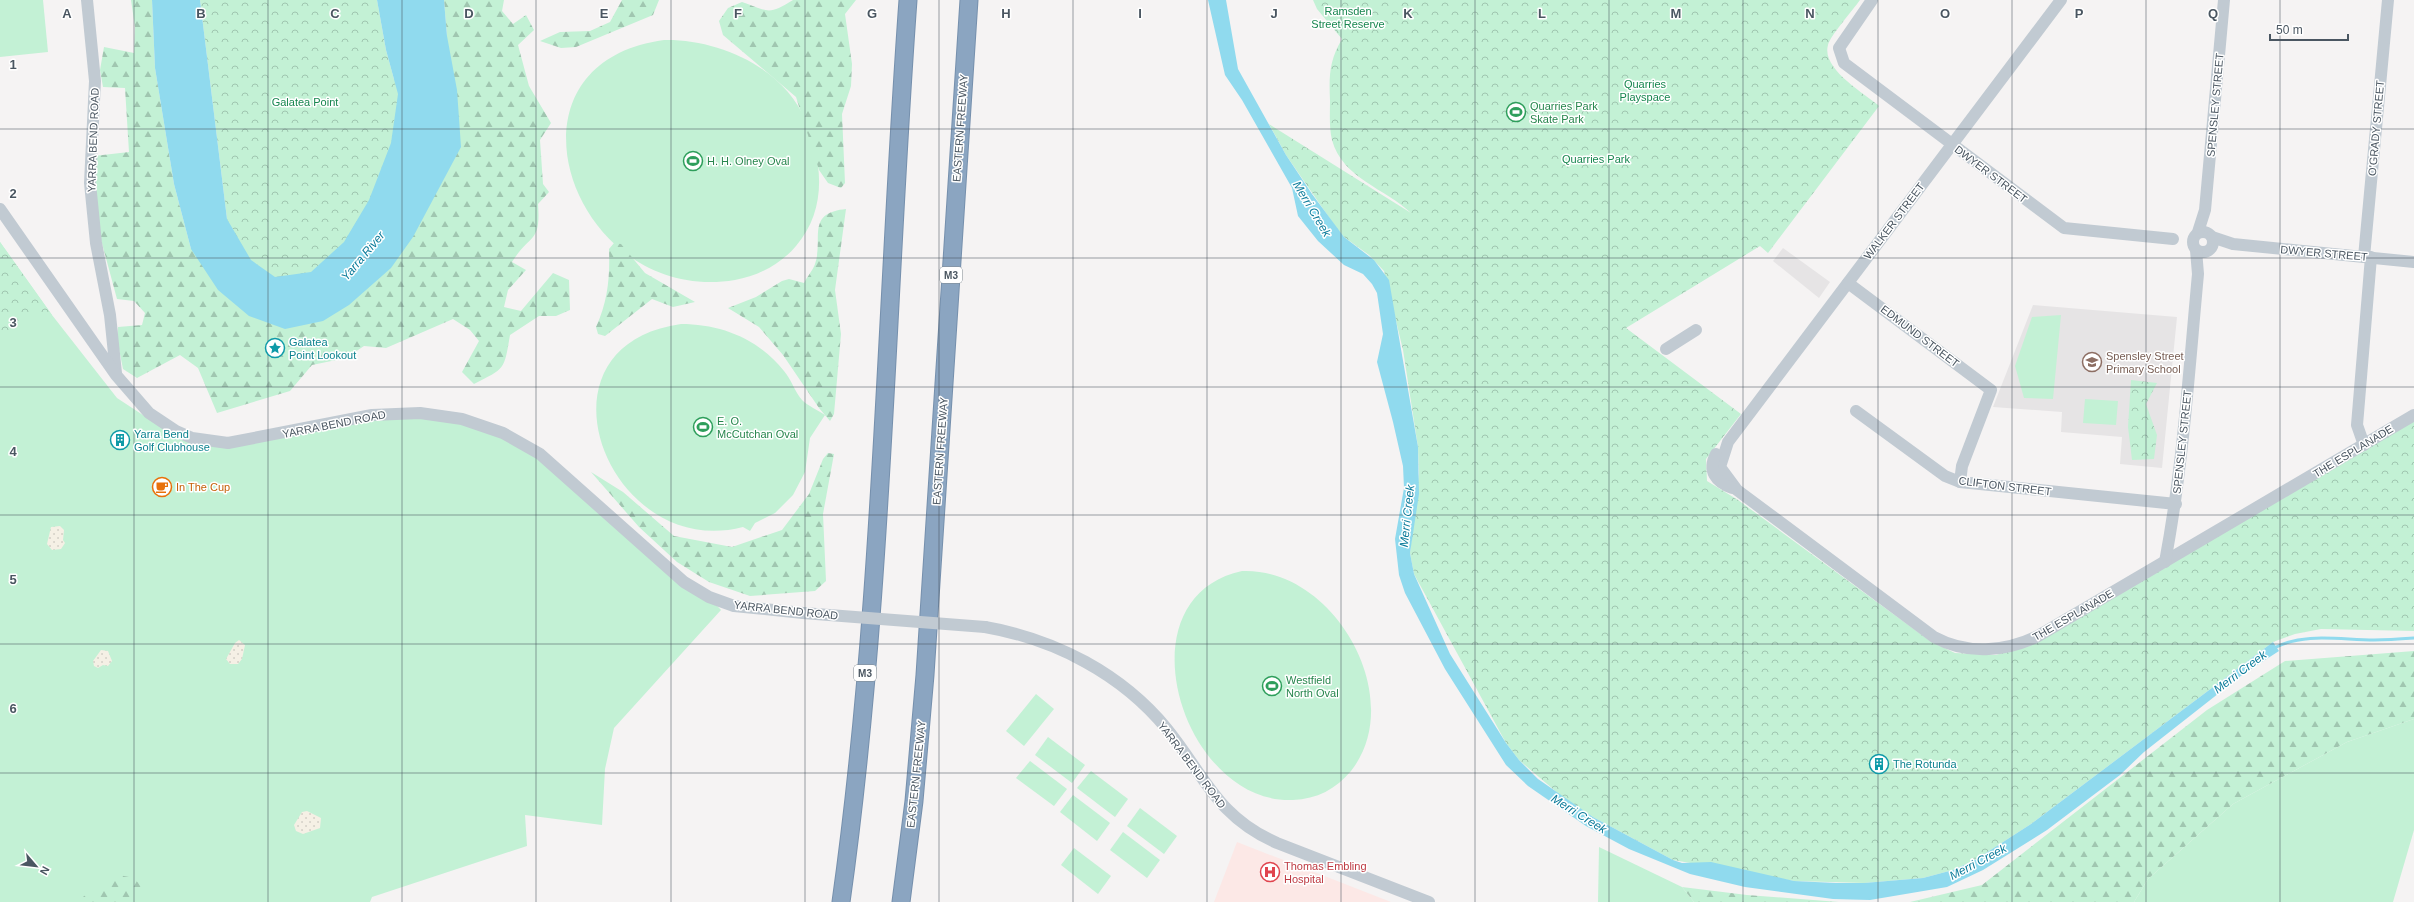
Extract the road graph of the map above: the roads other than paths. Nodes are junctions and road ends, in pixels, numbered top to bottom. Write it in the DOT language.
graph roads {
  1 [pos="87,0"];
  2 [pos="908,0"];
  3 [pos="969,0"];
  4 [pos="1872,0"];
  5 [pos="2060,0"];
  6 [pos="2224,0"];
  7 [pos="2388,0"];
  8 [pos="1952,144"];
  9 [pos="0,209"];
  10 [pos="2173,239"];
  11 [pos="2205,242"];
  12 [pos="2368,257"];
  13 [pos="2414,262"];
  14 [pos="1848,283"];
  15 [pos="1696,330"];
  16 [pos="1666,349"];
  17 [pos="116,374"];
  18 [pos="1856,411"];
  19 [pos="2414,415"];
  20 [pos="2364,445"];
  21 [pos="1716,468"];
  22 [pos="1960,482"];
  23 [pos="2176,504"];
  24 [pos="2165,562"];
  25 [pos="841,902"];
  26 [pos="901,902"];
  27 [pos="1429,902"];
  1 -- 17 [label="street, YARRA BEND ROAD"];
  2 -- 25 [label="highway, M3"];
  3 -- 26 [label="highway, EASTERN FREEWAY / M3"];
  4 -- 8 [label="street, DWYER STREET"];
  5 -- 8 [label="street, WALKER STREET"];
  6 -- 11 [label="street, SPENSLEY STREET"];
  7 -- 12 [label="street, O'GRADY STREET"];
  8 -- 10 [label="street, DWYER STREET"];
  8 -- 14 [label="street, WALKER STREET"];
  9 -- 17 [label="street, YARRA BEND ROAD"];
  11 -- 12 [label="street, DWYER STREET"];
  11 -- 23 [label="street, SPENSLEY STREET"];
  12 -- 13 [label="street, DWYER STREET"];
  12 -- 20 [label="street, O'GRADY STREET"];
  14 -- 21 [label="street, WALKER STREET"];
  14 -- 22 [label="street, EDMUND STREET"];
  15 -- 16 [label="street"];
  17 -- 27 [label="street, YARRA BEND ROAD, bridge"];
  18 -- 22 [label="street, CLIFTON STREET"];
  19 -- 20 [label="street, THE ESPLANADE"];
  20 -- 24 [label="street, THE ESPLANADE"];
  21 -- 24 [label="street, THE ESPLANADE"];
  22 -- 23 [label="street, CLIFTON STREET"];
  23 -- 24 [label="street, SPENSLEY STREET"];
}
